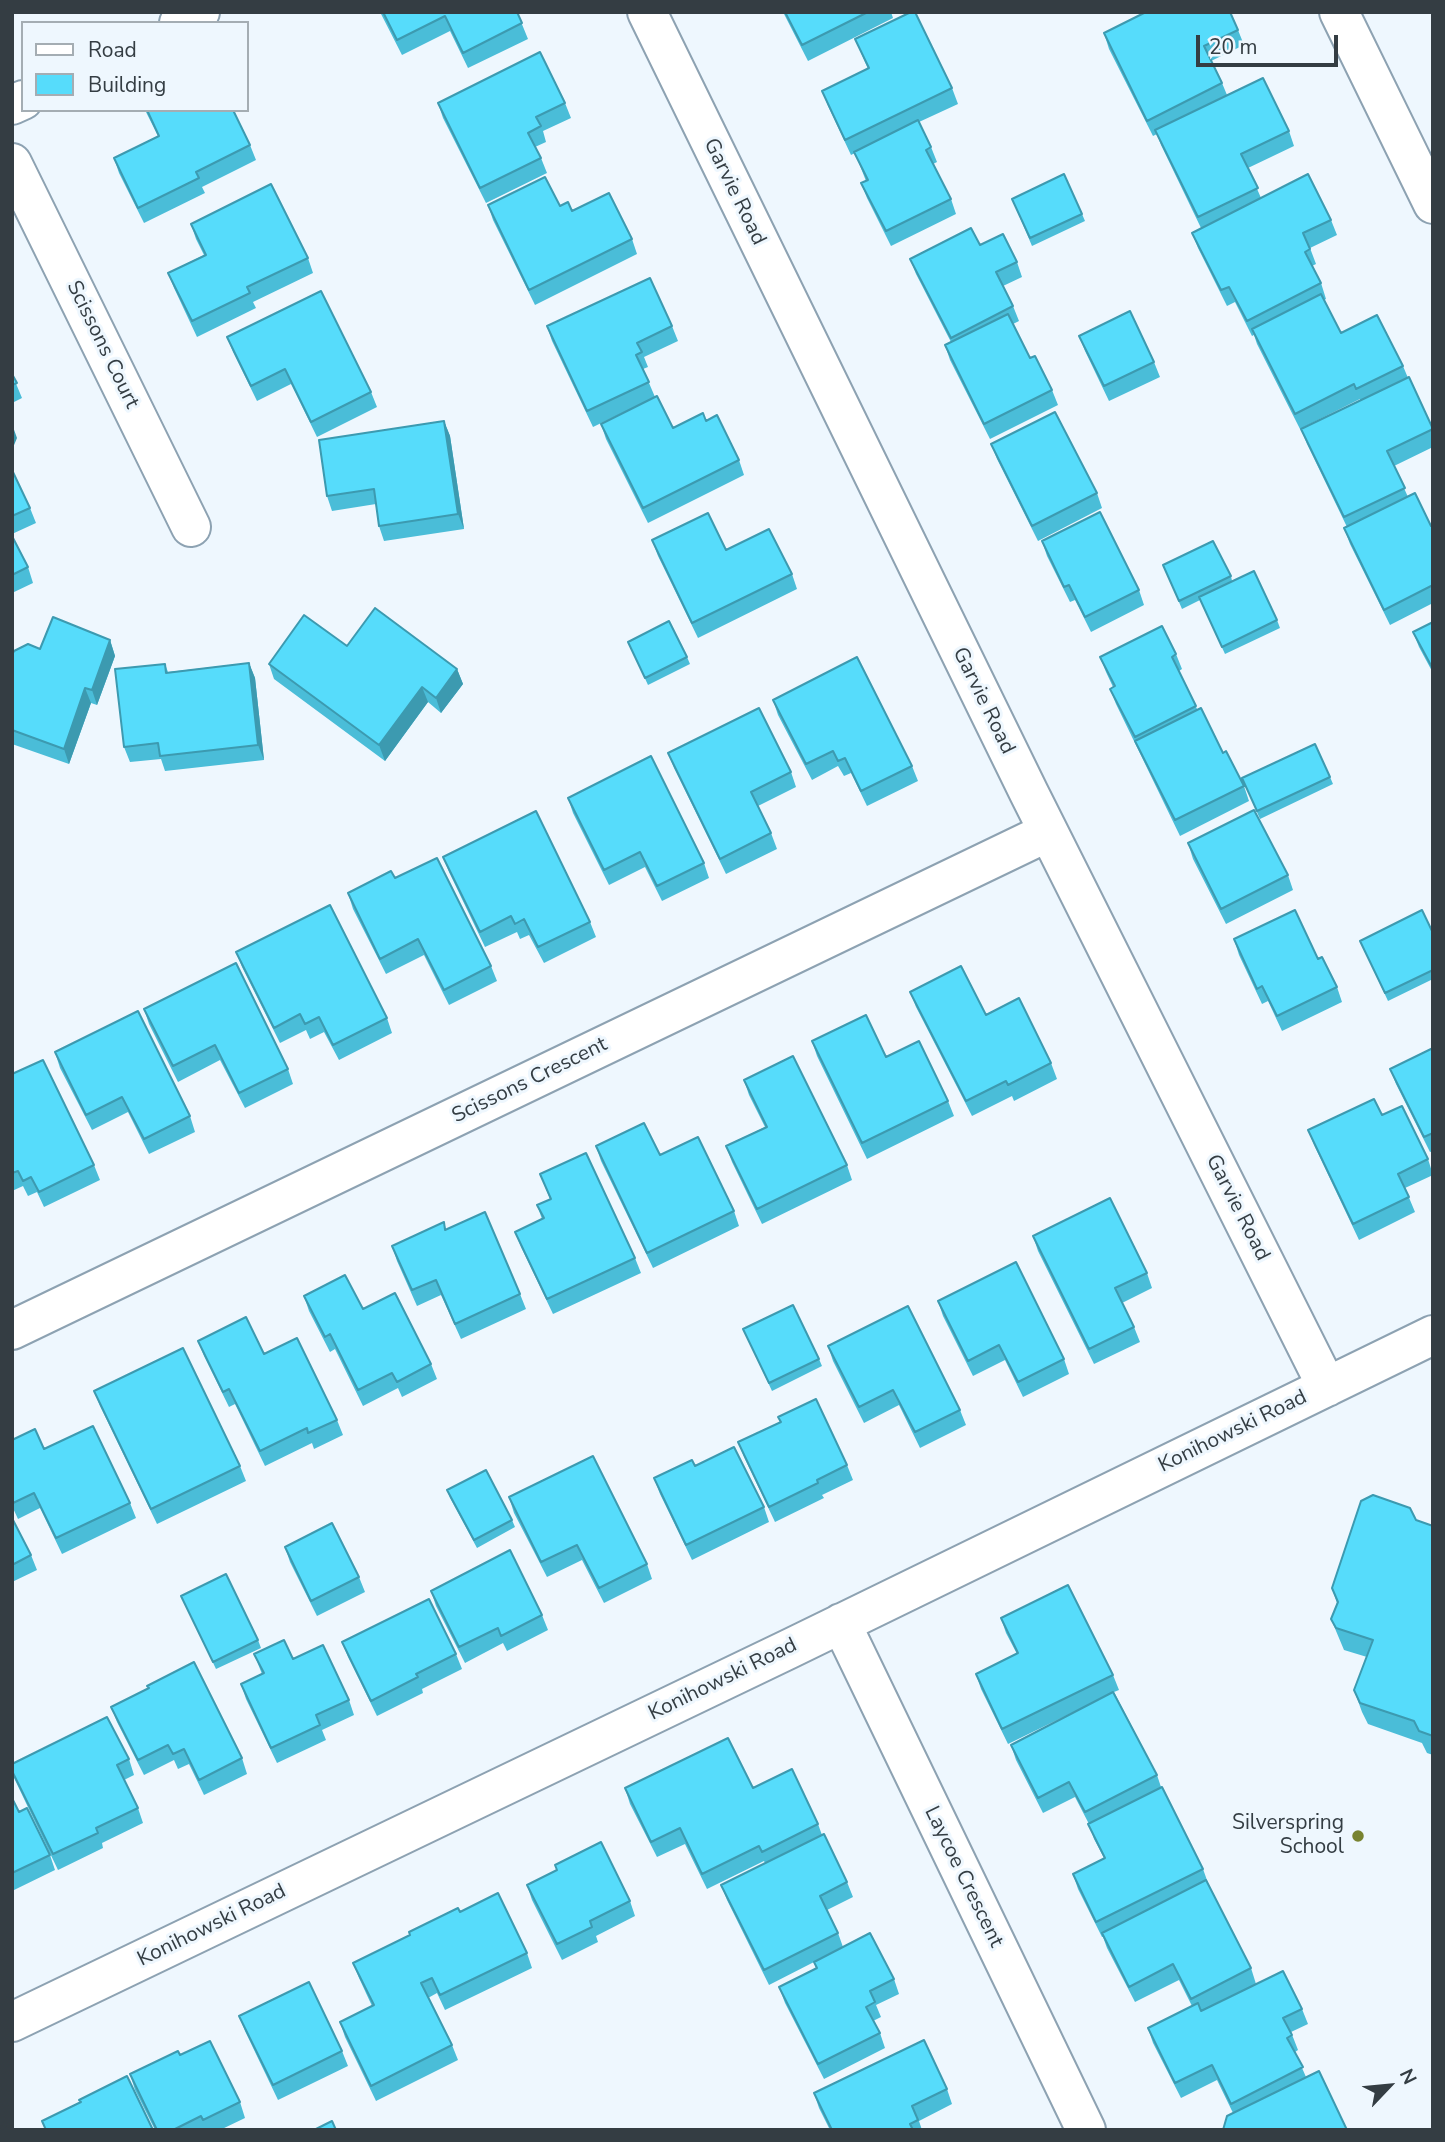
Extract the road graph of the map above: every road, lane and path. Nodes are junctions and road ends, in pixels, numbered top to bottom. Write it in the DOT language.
graph roads {
  1 [pos="201,12"];
  2 [pos="647,12"];
  3 [pos="1339,12"];
  4 [pos="183,21"];
  5 [pos="12,163"];
  6 [pos="1433,204"];
  7 [pos="191,527"];
  8 [pos="1048,832"];
  9 [pos="12,1330"];
  10 [pos="1433,1335"];
  11 [pos="1327,1387"];
  12 [pos="841,1623"];
  13 [pos="12,2022"];
  14 [pos="1086,2130"];
  1 -- 4 [label="street"];
  2 -- 8 [label="street, Garvie Road"];
  3 -- 6 [label="street"];
  5 -- 7 [label="street, Scissons Court"];
  8 -- 9 [label="street, Scissons Crescent"];
  8 -- 11 [label="street, Garvie Road"];
  10 -- 11 [label="street, Konihowski Road"];
  11 -- 12 [label="street, Konihowski Road"];
  12 -- 13 [label="street, Konihowski Road"];
  12 -- 14 [label="street, Laycoe Crescent"];
}
